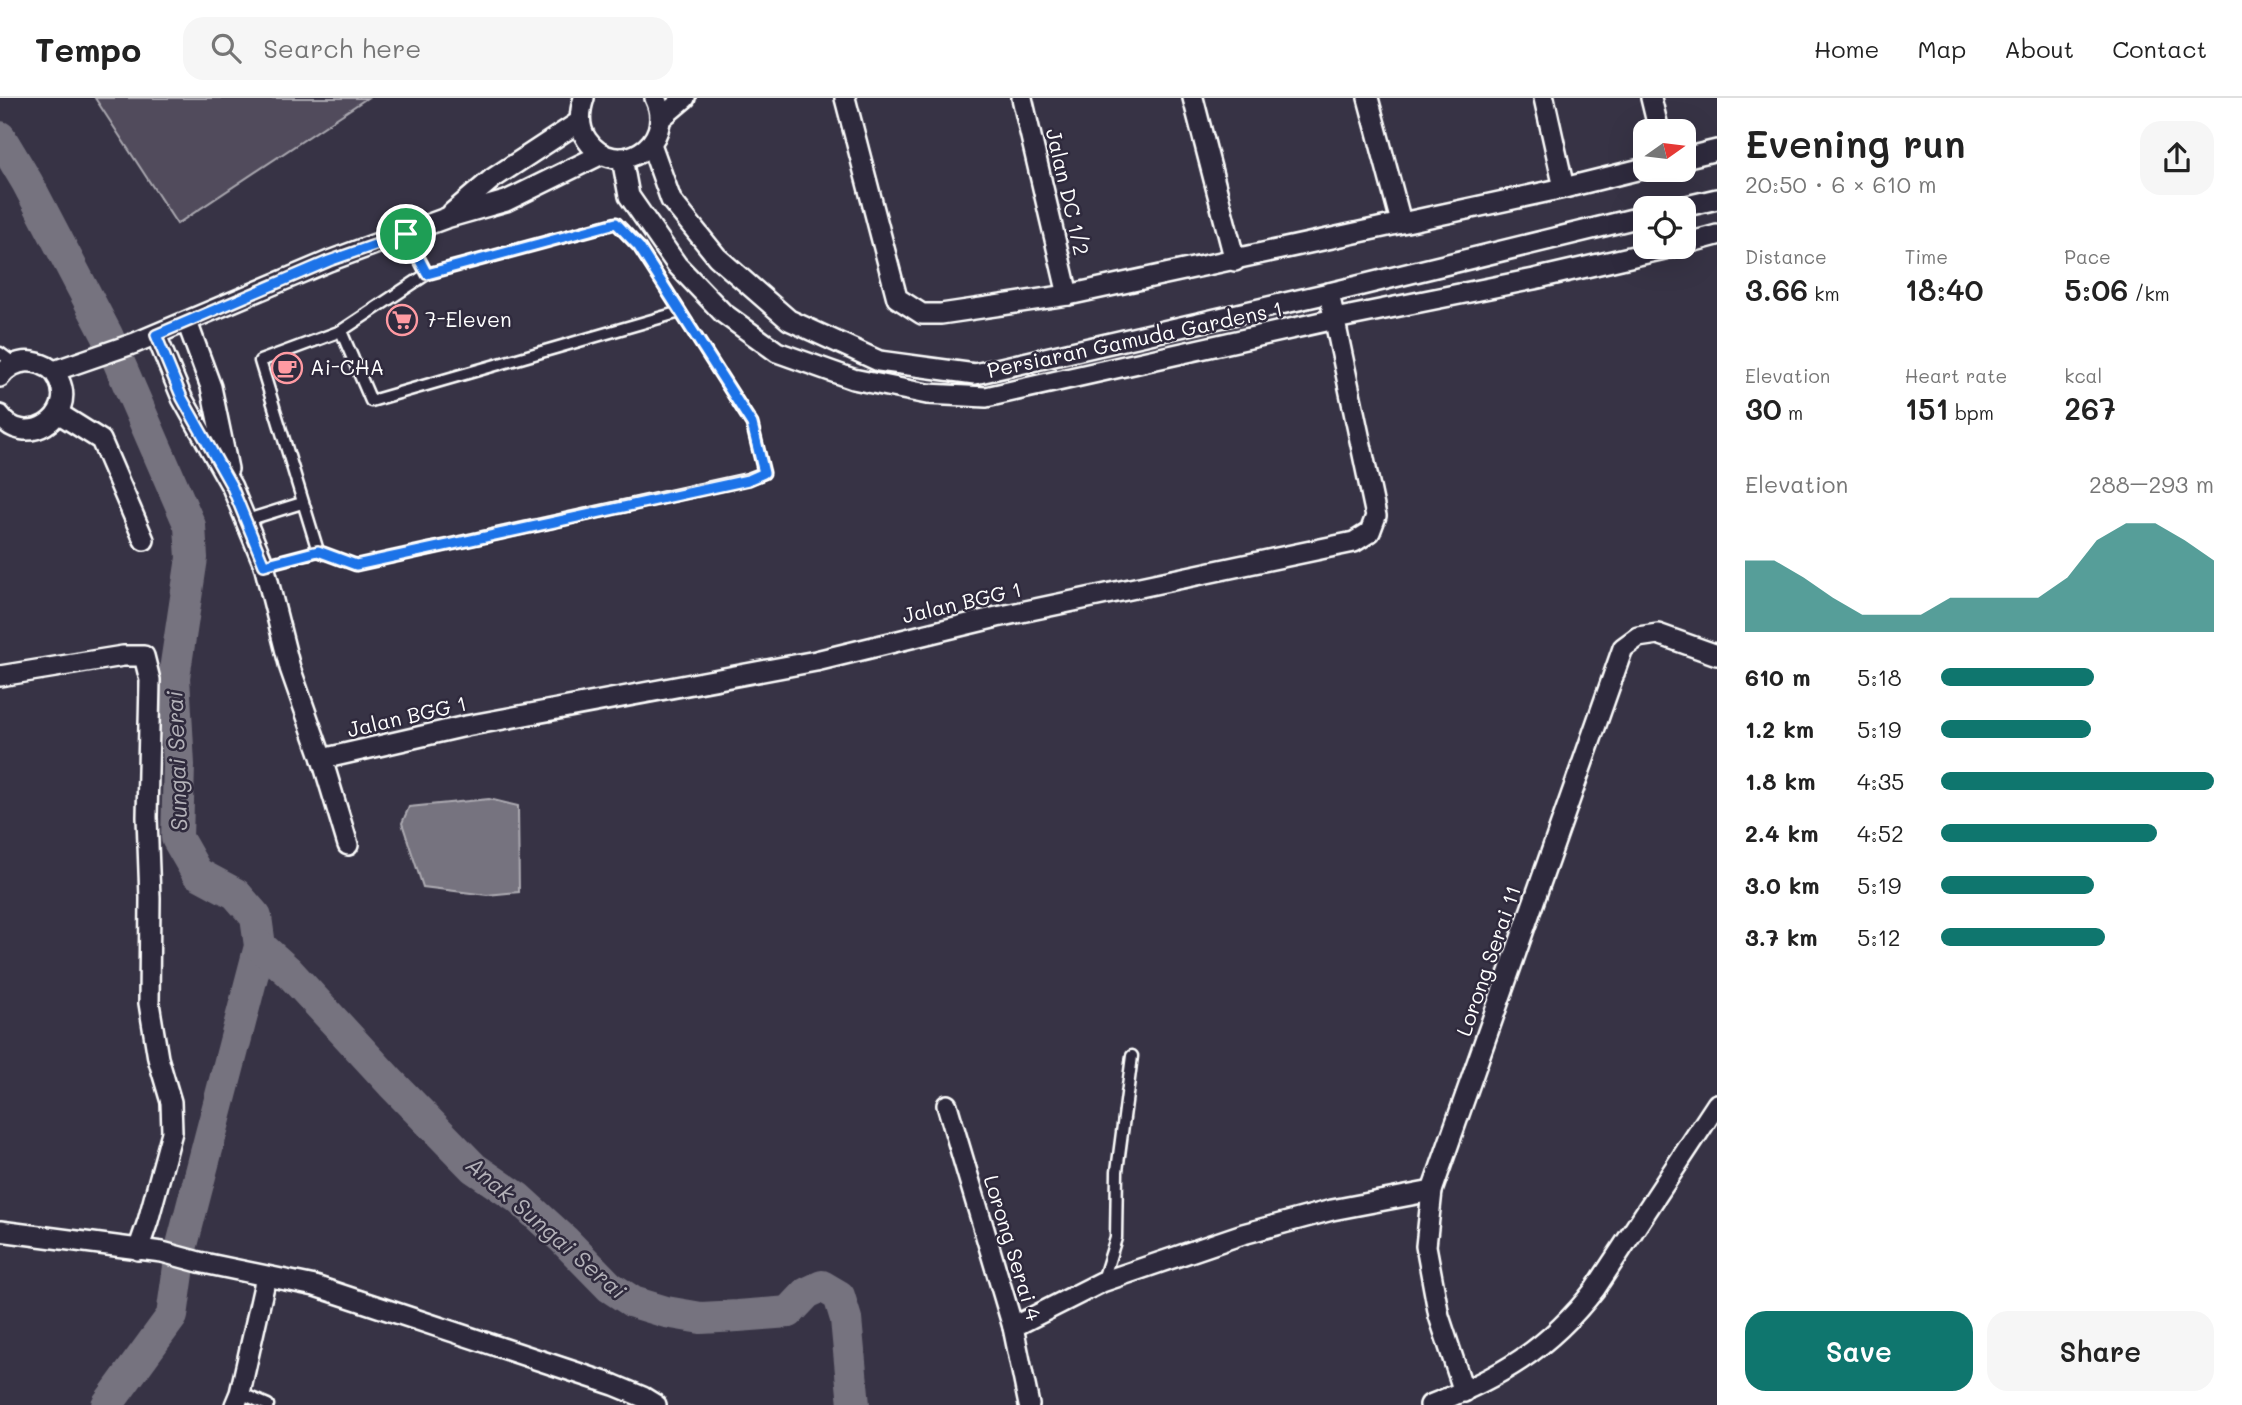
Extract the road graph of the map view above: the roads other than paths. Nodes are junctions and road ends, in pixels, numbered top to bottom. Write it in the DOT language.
graph roads {
  1 [pos="584,98"];
  2 [pos="655,98"];
  3 [pos="685,98"];
  4 [pos="845,98"];
  5 [pos="1022,98"];
  6 [pos="1193,98"];
  7 [pos="1368,98"];
  8 [pos="1544,98"];
  9 [pos="1651,98"];
  10 [pos="660,119"];
  11 [pos="1656,119"];
  12 [pos="579,122"];
  13 [pos="651,144"];
  14 [pos="1717,150"];
  15 [pos="602,154"];
  16 [pos="1696,156"];
  17 [pos="622,158"];
  18 [pos="1633,171"];
  19 [pos="1564,188"];
  20 [pos="1717,199"];
  21 [pos="1696,204"];
  22 [pos="446,218"];
  23 [pos="1633,219"];
  24 [pos="1401,222"];
  25 [pos="406,234"];
  26 [pos="1717,235"];
  27 [pos="1696,241"];
  28 [pos="1633,256"];
  29 [pos="1235,261"];
  30 [pos="427,274"];
  31 [pos="1329,293"];
  32 [pos="1068,296"];
  33 [pos="680,312"];
  34 [pos="1335,319"];
  35 [pos="187,322"];
  36 [pos="341,331"];
  37 [pos="156,335"];
  38 [pos="8,358"];
  39 [pos="54,371"];
  40 [pos="0,377"];
  41 [pos="58,413"];
  42 [pos="0,415"];
  43 [pos="232,487"];
  44 [pos="302,503"];
  45 [pos="247,520"];
  46 [pos="144,540"];
  47 [pos="318,551"];
  48 [pos="264,565"];
  49 [pos="1717,655"];
  50 [pos="0,676"];
  51 [pos="322,759"];
  52 [pos="348,845"];
  53 [pos="1132,1056"];
  54 [pos="1717,1104"];
  55 [pos="947,1105"];
  56 [pos="1432,1191"];
  57 [pos="0,1231"];
  58 [pos="138,1250"];
  59 [pos="266,1277"];
  60 [pos="1102,1282"];
  61 [pos="1013,1327"];
  62 [pos="1464,1392"];
  63 [pos="238,1399"];
  64 [pos="268,1405"];
  65 [pos="656,1405"];
  66 [pos="1029,1405"];
  67 [pos="1430,1405"];
  1 -- 12 [label="street"];
  2 -- 10 [label="street"];
  3 -- 10 [label="street"];
  4 -- 32 [label="street"];
  5 -- 32 [label="street, Jalan DC 1/2"];
  6 -- 29 [label="street"];
  7 -- 24 [label="street"];
  8 -- 19 [label="street"];
  9 -- 11 [label="street"];
  10 -- 13 [label="street"];
  12 -- 15 [label="street"];
  12 -- 22 [label="street"];
  13 -- 17 [label="street"];
  13 -- 31 [label="street, Persiaran Gamuda Gardens 1"];
  14 -- 16 [label="street"];
  15 -- 17 [label="street"];
  15 -- 22 [label="street"];
  17 -- 34 [label="street, Persiaran Gamuda Gardens 1"];
  18 -- 19 [label="street"];
  19 -- 24 [label="street"];
  20 -- 21 [label="street"];
  22 -- 25 [label="street"];
  23 -- 31 [label="street, Persiaran Gamuda Gardens 1"];
  24 -- 29 [label="street"];
  25 -- 30 [label="lane"];
  25 -- 35 [label="street"];
  26 -- 27 [label="street"];
  28 -- 34 [label="street, Persiaran Gamuda Gardens 1"];
  29 -- 32 [label="street"];
  30 -- 33 [label="lane"];
  30 -- 36 [label="lane"];
  31 -- 34 [label="street, Jalan BGG 1"];
  33 -- 36 [label="lane"];
  33 -- 47 [label="lane"];
  34 -- 51 [label="street, Jalan BGG 1"];
  35 -- 37 [label="street"];
  35 -- 43 [label="street"];
  36 -- 44 [label="lane"];
  37 -- 39 [label="street"];
  37 -- 43 [label="street"];
  38 -- 39 [label="street"];
  38 -- 40 [label="street"];
  39 -- 41 [label="street"];
  41 -- 42 [label="street"];
  41 -- 46 [label="street"];
  43 -- 45 [label="street"];
  44 -- 45 [label="lane"];
  44 -- 47 [label="lane"];
  45 -- 48 [label="street"];
  47 -- 48 [label="lane"];
  48 -- 51 [label="street"];
  49 -- 56 [label="street, Lorong Serai 11"];
  50 -- 58 [label="street"];
  51 -- 52 [label="street"];
  53 -- 60 [label="lane"];
  54 -- 62 [label="street"];
  55 -- 61 [label="street, Lorong Serai 4"];
  56 -- 60 [label="street"];
  56 -- 62 [label="street, Lorong Serai 11"];
  57 -- 58 [label="street"];
  58 -- 59 [label="street"];
  59 -- 63 [label="street"];
  59 -- 65 [label="street"];
  60 -- 61 [label="street"];
  61 -- 66 [label="street, Lorong Serai 4"];
  62 -- 67 [label="street"];
  63 -- 64 [label="lane"];
}
